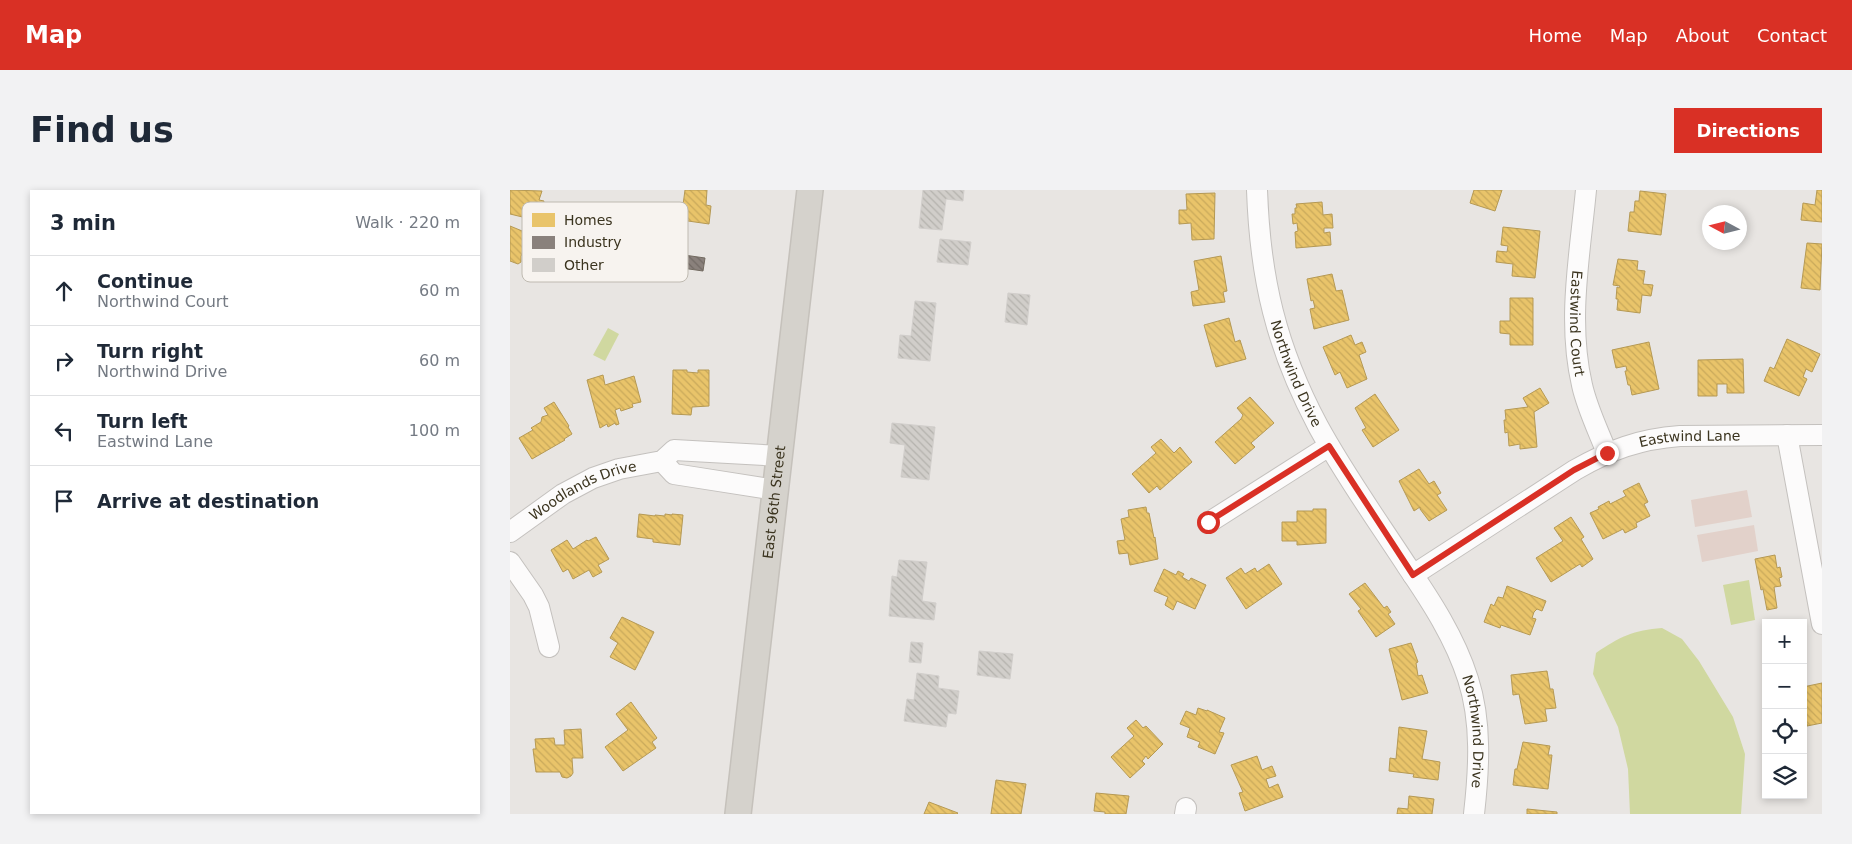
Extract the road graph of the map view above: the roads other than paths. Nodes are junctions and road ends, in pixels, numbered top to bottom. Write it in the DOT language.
graph roads {
  1 [pos="810,190"];
  2 [pos="1257,190"];
  3 [pos="1586,190"];
  4 [pos="1822,435"];
  5 [pos="1788,436"];
  6 [pos="1329,446"];
  7 [pos="1607,453"];
  8 [pos="780,456"];
  9 [pos="662,461"];
  10 [pos="776,490"];
  11 [pos="1208,522"];
  12 [pos="510,532"];
  13 [pos="510,562"];
  14 [pos="1413,575"];
  15 [pos="1822,624"];
  16 [pos="549,646"];
  17 [pos="738,814"];
  18 [pos="1474,814"];
  1 -- 8 [label="main road, East 96th Street"];
  2 -- 6 [label="street, Northwind Drive"];
  3 -- 7 [label="street, Eastwind Court"];
  4 -- 5 [label="street, Eastwind Lane"];
  5 -- 7 [label="street, Eastwind Lane"];
  5 -- 15 [label="street"];
  6 -- 11 [label="street"];
  6 -- 14 [label="street, Northwind Drive"];
  7 -- 14 [label="street, Eastwind Lane"];
  8 -- 9 [label="street, Woodlands Drive"];
  8 -- 10 [label="main road, East 96th Street"];
  9 -- 10 [label="street"];
  9 -- 12 [label="street, Woodlands Drive"];
  10 -- 17 [label="main road, East 96th Street"];
  13 -- 16 [label="street"];
  14 -- 18 [label="street, Northwind Drive"];
}
